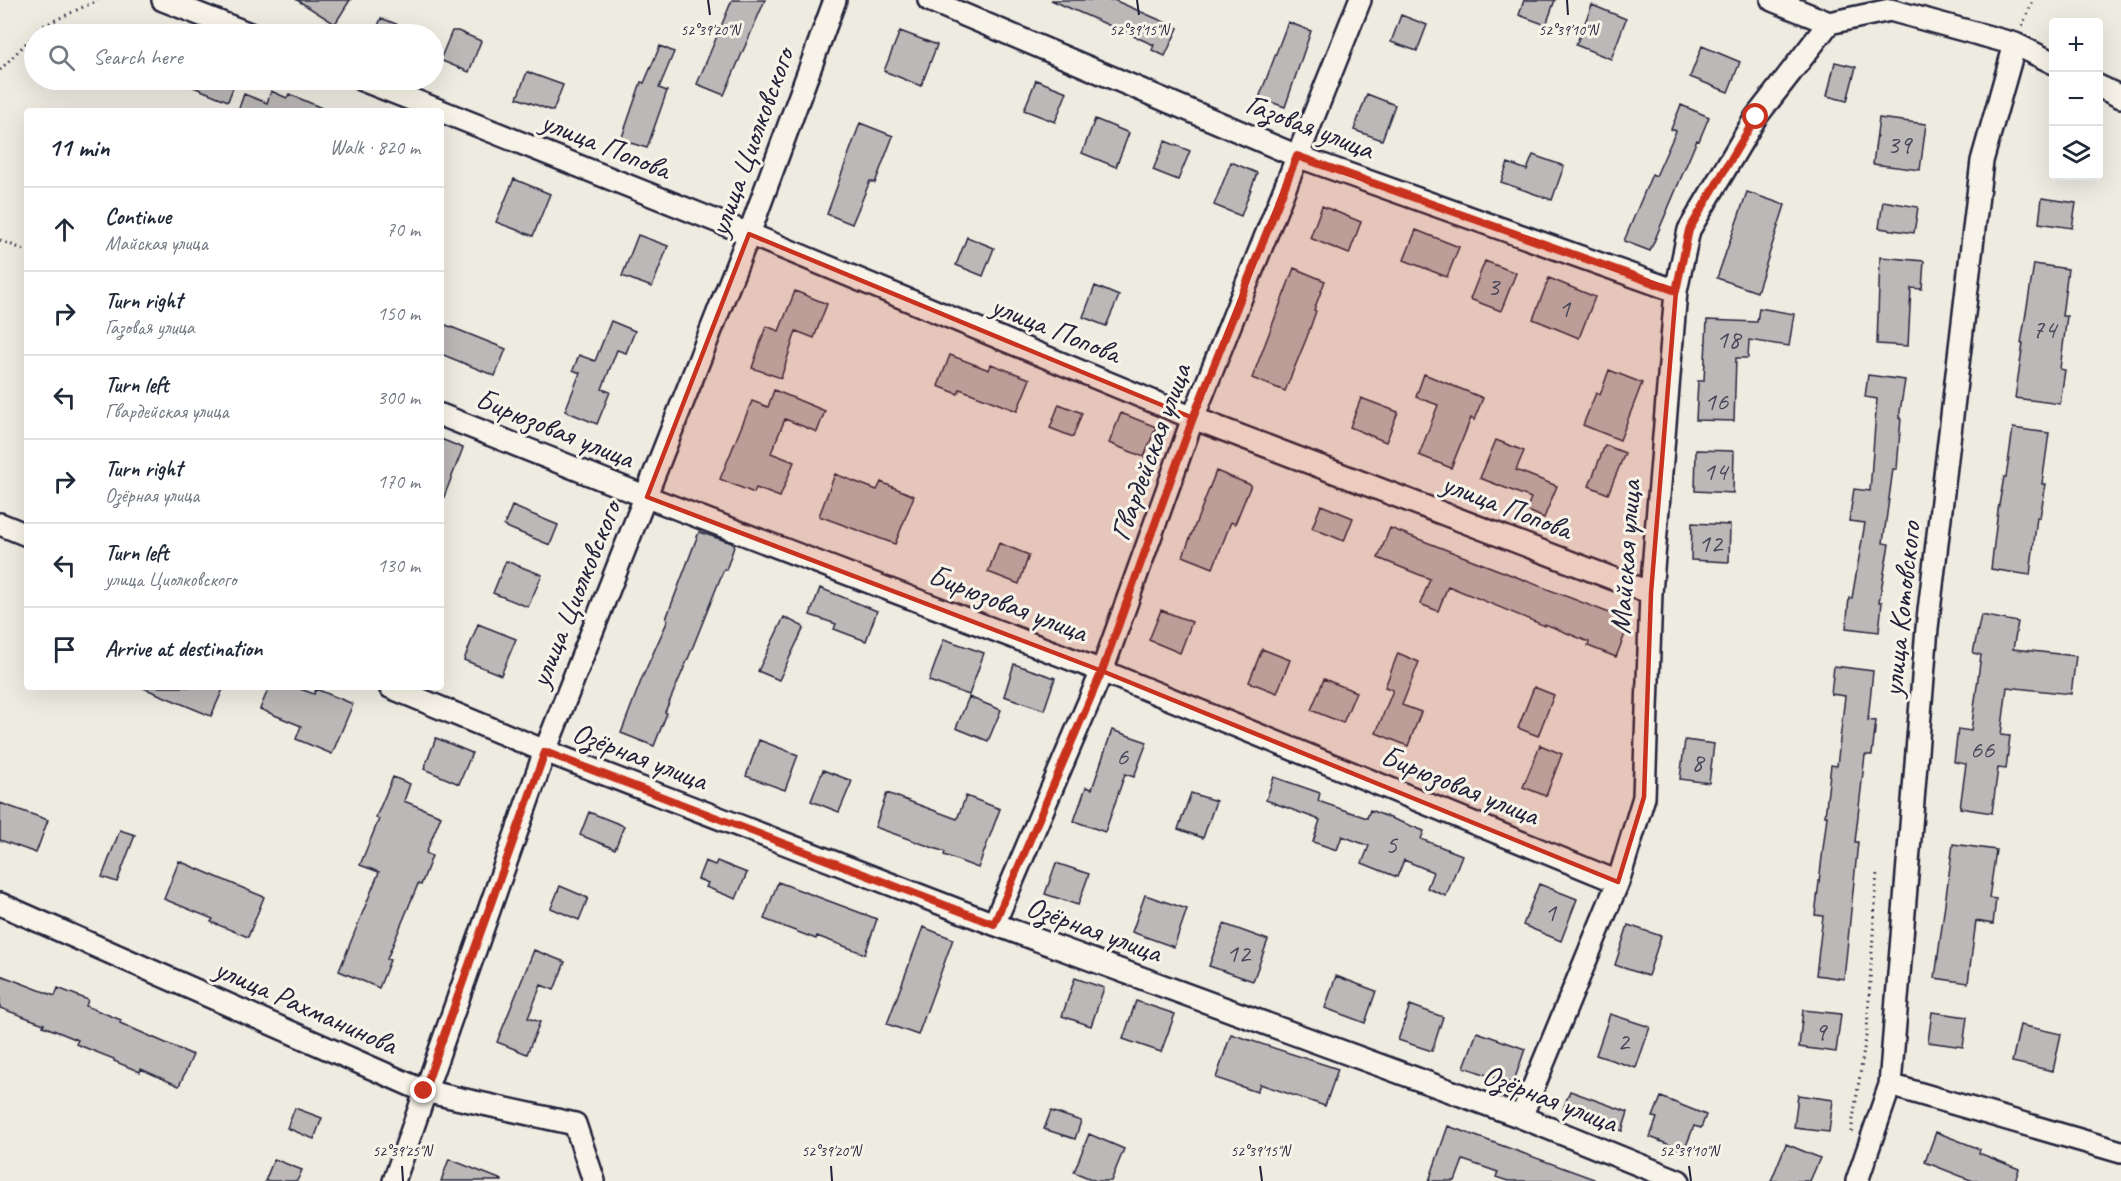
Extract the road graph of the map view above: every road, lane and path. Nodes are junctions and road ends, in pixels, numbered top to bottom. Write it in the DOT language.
graph roads {
  1 [pos="98,0"];
  2 [pos="163,0"];
  3 [pos="835,0"];
  4 [pos="929,0"];
  5 [pos="1360,0"];
  6 [pos="1772,0"];
  7 [pos="2033,0"];
  8 [pos="1829,23"];
  9 [pos="47,24"];
  10 [pos="224,24"];
  11 [pos="2015,44"];
  12 [pos="24,46"];
  13 [pos="2049,61"];
  14 [pos="0,70"];
  15 [pos="2103,88"];
  16 [pos="387,90"];
  17 [pos="2121,97"];
  18 [pos="433,108"];
  19 [pos="444,112"];
  20 [pos="1297,156"];
  21 [pos="749,234"];
  22 [pos="0,240"];
  23 [pos="24,250"];
  24 [pos="1676,291"];
  25 [pos="444,416"];
  26 [pos="1193,418"];
  27 [pos="647,497"];
  28 [pos="0,524"];
  29 [pos="24,535"];
  30 [pos="1651,593"];
  31 [pos="1102,671"];
  32 [pos="397,690"];
  33 [pos="545,752"];
  34 [pos="1877,871"];
  35 [pos="1618,882"];
  36 [pos="0,904"];
  37 [pos="994,924"];
  38 [pos="1890,1085"];
  39 [pos="424,1091"];
  40 [pos="1521,1117"];
  41 [pos="1851,1134"];
  42 [pos="2121,1152"];
  43 [pos="394,1181"];
  44 [pos="594,1181"];
  45 [pos="1679,1181"];
  46 [pos="1857,1181"];
  1 -- 9 [label="path"];
  2 -- 10 [label="street"];
  3 -- 21 [label="street, улица Циолковского"];
  4 -- 20 [label="street, Газовая улица"];
  5 -- 20 [label="street, Гвардейская улица"];
  6 -- 8 [label="street"];
  7 -- 11 [label="path"];
  8 -- 11 [label="street"];
  8 -- 24 [label="street, Майская улица"];
  11 -- 13 [label="street"];
  11 -- 38 [label="street, улица Котовского"];
  12 -- 14 [label="path"];
  15 -- 17 [label="street"];
  16 -- 18 [label="street, улица Попова"];
  19 -- 21 [label="street, улица Попова"];
  20 -- 24 [label="street, Газовая улица"];
  20 -- 26 [label="street, Гвардейская улица"];
  21 -- 26 [label="street, улица Попова"];
  21 -- 27 [label="street, улица Циолковского"];
  22 -- 23 [label="path"];
  24 -- 30 [label="street, Майская улица"];
  25 -- 27 [label="street, Бирюзовая улица"];
  26 -- 30 [label="street, улица Попова"];
  26 -- 31 [label="street, Гвардейская улица"];
  27 -- 31 [label="street, Бирюзовая улица"];
  27 -- 33 [label="street, улица Циолковского"];
  28 -- 29 [label="street"];
  30 -- 35 [label="street, Майская улица"];
  31 -- 35 [label="street, Бирюзовая улица"];
  31 -- 37 [label="street, Гвардейская улица"];
  32 -- 33 [label="street, Озёрная улица"];
  33 -- 37 [label="street, Озёрная улица"];
  33 -- 39 [label="street, улица Циолковского"];
  34 -- 41 [label="path"];
  35 -- 40 [label="street, Майская улица"];
  36 -- 39 [label="street, улица Рахманинова"];
  37 -- 40 [label="street, Озёрная улица"];
  38 -- 42 [label="street"];
  38 -- 46 [label="street, улица Котовского"];
  39 -- 43 [label="street, улица Циолковского"];
  39 -- 44 [label="street, улица Рахманинова"];
  40 -- 45 [label="street, Озёрная улица"];
}
